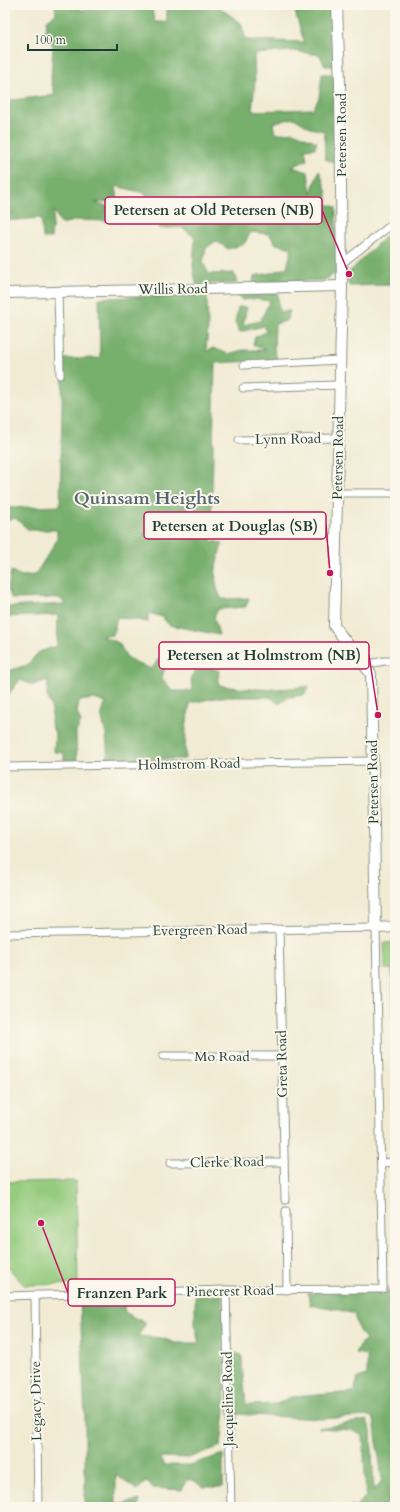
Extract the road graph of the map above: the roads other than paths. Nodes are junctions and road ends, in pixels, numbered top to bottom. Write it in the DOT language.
graph roads {
  1 [pos="337,5"];
  2 [pos="395,222"];
  3 [pos="341,264"];
  4 [pos="342,286"];
  5 [pos="58,292"];
  6 [pos="5,293"];
  7 [pos="340,360"];
  8 [pos="244,365"];
  9 [pos="60,375"];
  10 [pos="339,385"];
  11 [pos="243,388"];
  12 [pos="338,438"];
  13 [pos="238,440"];
  14 [pos="337,493"];
  15 [pos="395,493"];
  16 [pos="395,661"];
  17 [pos="364,666"];
  18 [pos="373,762"];
  19 [pos="6,767"];
  20 [pos="395,927"];
  21 [pos="376,928"];
  22 [pos="279,929"];
  23 [pos="5,934"];
  24 [pos="163,1056"];
  25 [pos="281,1056"];
  26 [pos="284,1162"];
  27 [pos="395,1162"];
  28 [pos="170,1163"];
  29 [pos="381,1163"];
  30 [pos="286,1200"];
  31 [pos="286,1211"];
  32 [pos="226,1290"];
  33 [pos="286,1290"];
  34 [pos="5,1296"];
  35 [pos="35,1296"];
  36 [pos="38,1507"];
  37 [pos="230,1507"];
  1 -- 3 [label="street, Petersen Road"];
  2 -- 3 [label="street"];
  3 -- 4 [label="street, Petersen Road"];
  4 -- 5 [label="street, Willis Road"];
  4 -- 7 [label="street, Petersen Road"];
  5 -- 6 [label="street, Willis Road"];
  5 -- 9 [label="street"];
  7 -- 8 [label="street"];
  7 -- 10 [label="street, Petersen Road"];
  10 -- 11 [label="street"];
  10 -- 12 [label="street, Petersen Road"];
  12 -- 13 [label="street, Lynn Road"];
  12 -- 14 [label="street, Petersen Road"];
  14 -- 15 [label="street"];
  14 -- 17 [label="street, Petersen Road"];
  16 -- 17 [label="street"];
  17 -- 18 [label="street, Petersen Road"];
  18 -- 19 [label="street, Holmstrom Road"];
  18 -- 21 [label="street, Petersen Road"];
  20 -- 21 [label="street, Evergreen Road"];
  21 -- 22 [label="street, Evergreen Road"];
  21 -- 29 [label="street"];
  22 -- 23 [label="street, Evergreen Road"];
  22 -- 25 [label="street, Greta Road"];
  24 -- 25 [label="street, Mo Road"];
  25 -- 26 [label="street, Greta Road"];
  26 -- 28 [label="street, Clerke Road"];
  26 -- 30 [label="street, Greta Road"];
  27 -- 29 [label="street"];
  29 -- 33 [label="street, Pinecrest Road"];
  31 -- 33 [label="street"];
  32 -- 33 [label="street, Pinecrest Road"];
  32 -- 35 [label="street, Pinecrest Road"];
  32 -- 37 [label="street, Jacqueline Road"];
  34 -- 35 [label="street, Pinecrest Road"];
  35 -- 36 [label="street, Legacy Drive"];
}
